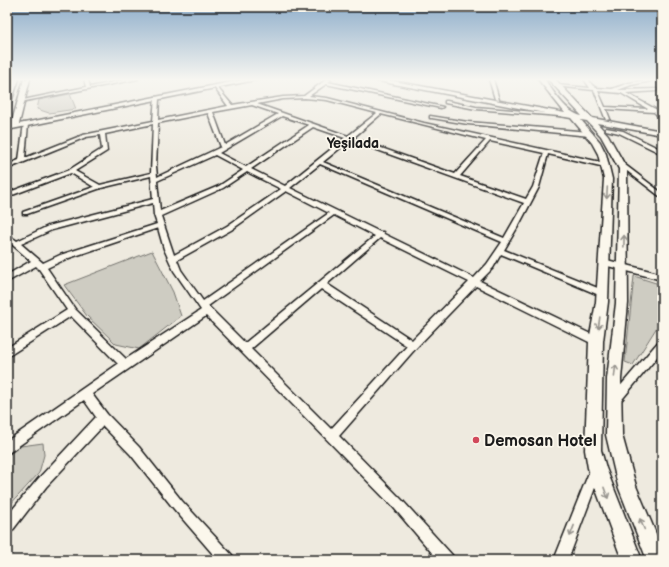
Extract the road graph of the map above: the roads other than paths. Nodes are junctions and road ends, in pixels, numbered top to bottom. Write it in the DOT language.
graph roads {
  1 [pos="19,105"];
  2 [pos="109,105"];
  3 [pos="119,105"];
  4 [pos="156,105"];
  5 [pos="239,105"];
  6 [pos="259,105"];
  7 [pos="349,105"];
  8 [pos="434,105"];
  9 [pos="464,105"];
  10 [pos="521,105"];
  11 [pos="532,105"];
  12 [pos="567,105"];
  13 [pos="570,105"];
  14 [pos="645,105"];
  15 [pos="231,107"];
  16 [pos="441,107"];
  17 [pos="604,108"];
  18 [pos="210,111"];
  19 [pos="656,112"];
  20 [pos="282,114"];
  21 [pos="379,114"];
  22 [pos="577,115"];
  23 [pos="432,116"];
  24 [pos="608,119"];
  25 [pos="662,119"];
  26 [pos="7,122"];
  27 [pos="155,122"];
  28 [pos="26,124"];
  29 [pos="424,124"];
  30 [pos="12,125"];
  31 [pos="313,125"];
  32 [pos="620,128"];
  33 [pos="662,130"];
  34 [pos="102,132"];
  35 [pos="606,132"];
  36 [pos="662,133"];
  37 [pos="590,134"];
  38 [pos="350,138"];
  39 [pos="489,140"];
  40 [pos="223,147"];
  41 [pos="662,152"];
  42 [pos="215,153"];
  43 [pos="546,153"];
  44 [pos="22,161"];
  45 [pos="319,162"];
  46 [pos="620,163"];
  47 [pos="605,165"];
  48 [pos="7,167"];
  49 [pos="248,170"];
  50 [pos="71,171"];
  51 [pos="456,176"];
  52 [pos="154,177"];
  53 [pos="99,187"];
  54 [pos="286,188"];
  55 [pos="7,194"];
  56 [pos="662,196"];
  57 [pos="156,200"];
  58 [pos="528,202"];
  59 [pos="335,212"];
  60 [pos="25,213"];
  61 [pos="158,215"];
  62 [pos="160,225"];
  63 [pos="380,234"];
  64 [pos="7,236"];
  65 [pos="506,242"];
  66 [pos="16,244"];
  67 [pos="500,251"];
  68 [pos="172,259"];
  69 [pos="603,262"];
  70 [pos="39,265"];
  71 [pos="623,267"];
  72 [pos="662,277"];
  73 [pos="7,278"];
  74 [pos="475,282"];
  75 [pos="322,285"];
  76 [pos="602,293"];
  77 [pos="204,308"];
  78 [pos="72,311"];
  79 [pos="596,341"];
  80 [pos="662,344"];
  81 [pos="414,345"];
  82 [pos="244,349"];
  83 [pos="7,353"];
  84 [pos="125,365"];
  85 [pos="86,394"];
  86 [pos="614,401"];
  87 [pos="103,418"];
  88 [pos="331,438"];
  89 [pos="7,448"];
  90 [pos="597,468"];
  91 [pos="7,526"];
  92 [pos="227,560"];
  93 [pos="448,560"];
  94 [pos="561,560"];
  95 [pos="632,560"];
  96 [pos="658,560"];
  1 -- 30 [label="main road"];
  2 -- 30 [label="main road"];
  3 -- 28 [label="main road"];
  4 -- 27 [label="street"];
  5 -- 15 [label="street"];
  6 -- 20 [label="street"];
  7 -- 21 [label="street"];
  8 -- 16 [label="street"];
  9 -- 22 [label="street"];
  10 -- 22 [label="main road"];
  11 -- 22 [label="main road"];
  12 -- 22 [label="main road"];
  13 -- 22 [label="main road"];
  14 -- 19 [label="street"];
  15 -- 18 [label="street"];
  16 -- 23 [label="street"];
  17 -- 19 [label="street"];
  17 -- 24 [label="street"];
  18 -- 27 [label="street"];
  18 -- 40 [label="street"];
  19 -- 25 [label="street"];
  20 -- 31 [label="street"];
  20 -- 40 [label="street"];
  21 -- 29 [label="street"];
  21 -- 38 [label="street"];
  22 -- 24 [label="main road"];
  22 -- 32 [label="main road"];
  22 -- 35 [label="main road"];
  22 -- 37 [label="main road"];
  23 -- 29 [label="street"];
  23 -- 37 [label="street"];
  24 -- 33 [label="main road"];
  26 -- 30 [label="main road"];
  27 -- 34 [label="street"];
  27 -- 52 [label="street"];
  28 -- 30 [label="main road"];
  28 -- 44 [label="street"];
  29 -- 39 [label="street"];
  31 -- 38 [label="street"];
  31 -- 49 [label="street"];
  32 -- 35 [label="main road"];
  32 -- 36 [label="main road"];
  32 -- 41 [label="street"];
  34 -- 44 [label="street"];
  34 -- 50 [label="street"];
  35 -- 46 [label="main road"];
  37 -- 47 [label="main road"];
  38 -- 45 [label="street"];
  38 -- 51 [label="street"];
  39 -- 43 [label="street"];
  39 -- 51 [label="street"];
  40 -- 42 [label="street"];
  42 -- 49 [label="street"];
  42 -- 52 [label="street"];
  43 -- 47 [label="street"];
  43 -- 58 [label="street"];
  44 -- 48 [label="street"];
  45 -- 54 [label="street"];
  45 -- 65 [label="street"];
  46 -- 56 [label="street"];
  71 -- 46 [label="main road, one-way"];
  47 -- 69 [label="main road, one-way"];
  49 -- 54 [label="street"];
  49 -- 61 [label="street"];
  50 -- 53 [label="street"];
  50 -- 55 [label="street"];
  51 -- 58 [label="street"];
  52 -- 53 [label="street"];
  52 -- 57 [label="street"];
  53 -- 60 [label="street"];
  54 -- 59 [label="street"];
  54 -- 68 [label="street"];
  57 -- 61 [label="street"];
  57 -- 66 [label="street"];
  58 -- 65 [label="street"];
  59 -- 63 [label="street"];
  59 -- 77 [label="street"];
  61 -- 62 [label="street"];
  62 -- 68 [label="street"];
  62 -- 70 [label="street"];
  63 -- 74 [label="street"];
  63 -- 75 [label="street"];
  64 -- 66 [label="street"];
  65 -- 67 [label="street"];
  66 -- 70 [label="street"];
  67 -- 74 [label="street"];
  67 -- 76 [label="street"];
  68 -- 77 [label="street"];
  69 -- 71 [label="street"];
  69 -- 76 [label="main road"];
  70 -- 73 [label="street"];
  70 -- 78 [label="street"];
  71 -- 72 [label="street"];
  86 -- 71 [label="main road, one-way"];
  74 -- 79 [label="street"];
  74 -- 81 [label="street"];
  75 -- 81 [label="street"];
  75 -- 82 [label="street"];
  76 -- 79 [label="main road, one-way"];
  77 -- 82 [label="street"];
  77 -- 84 [label="street"];
  78 -- 83 [label="street"];
  78 -- 84 [label="street"];
  79 -- 90 [label="main road"];
  80 -- 86 [label="street"];
  81 -- 88 [label="street"];
  82 -- 88 [label="street"];
  84 -- 85 [label="street"];
  85 -- 87 [label="street"];
  85 -- 89 [label="street"];
  96 -- 86 [label="main road, one-way"];
  87 -- 91 [label="street"];
  87 -- 92 [label="street"];
  88 -- 93 [label="street"];
  90 -- 94 [label="street, one-way"];
  90 -- 95 [label="main road, one-way"];
}
